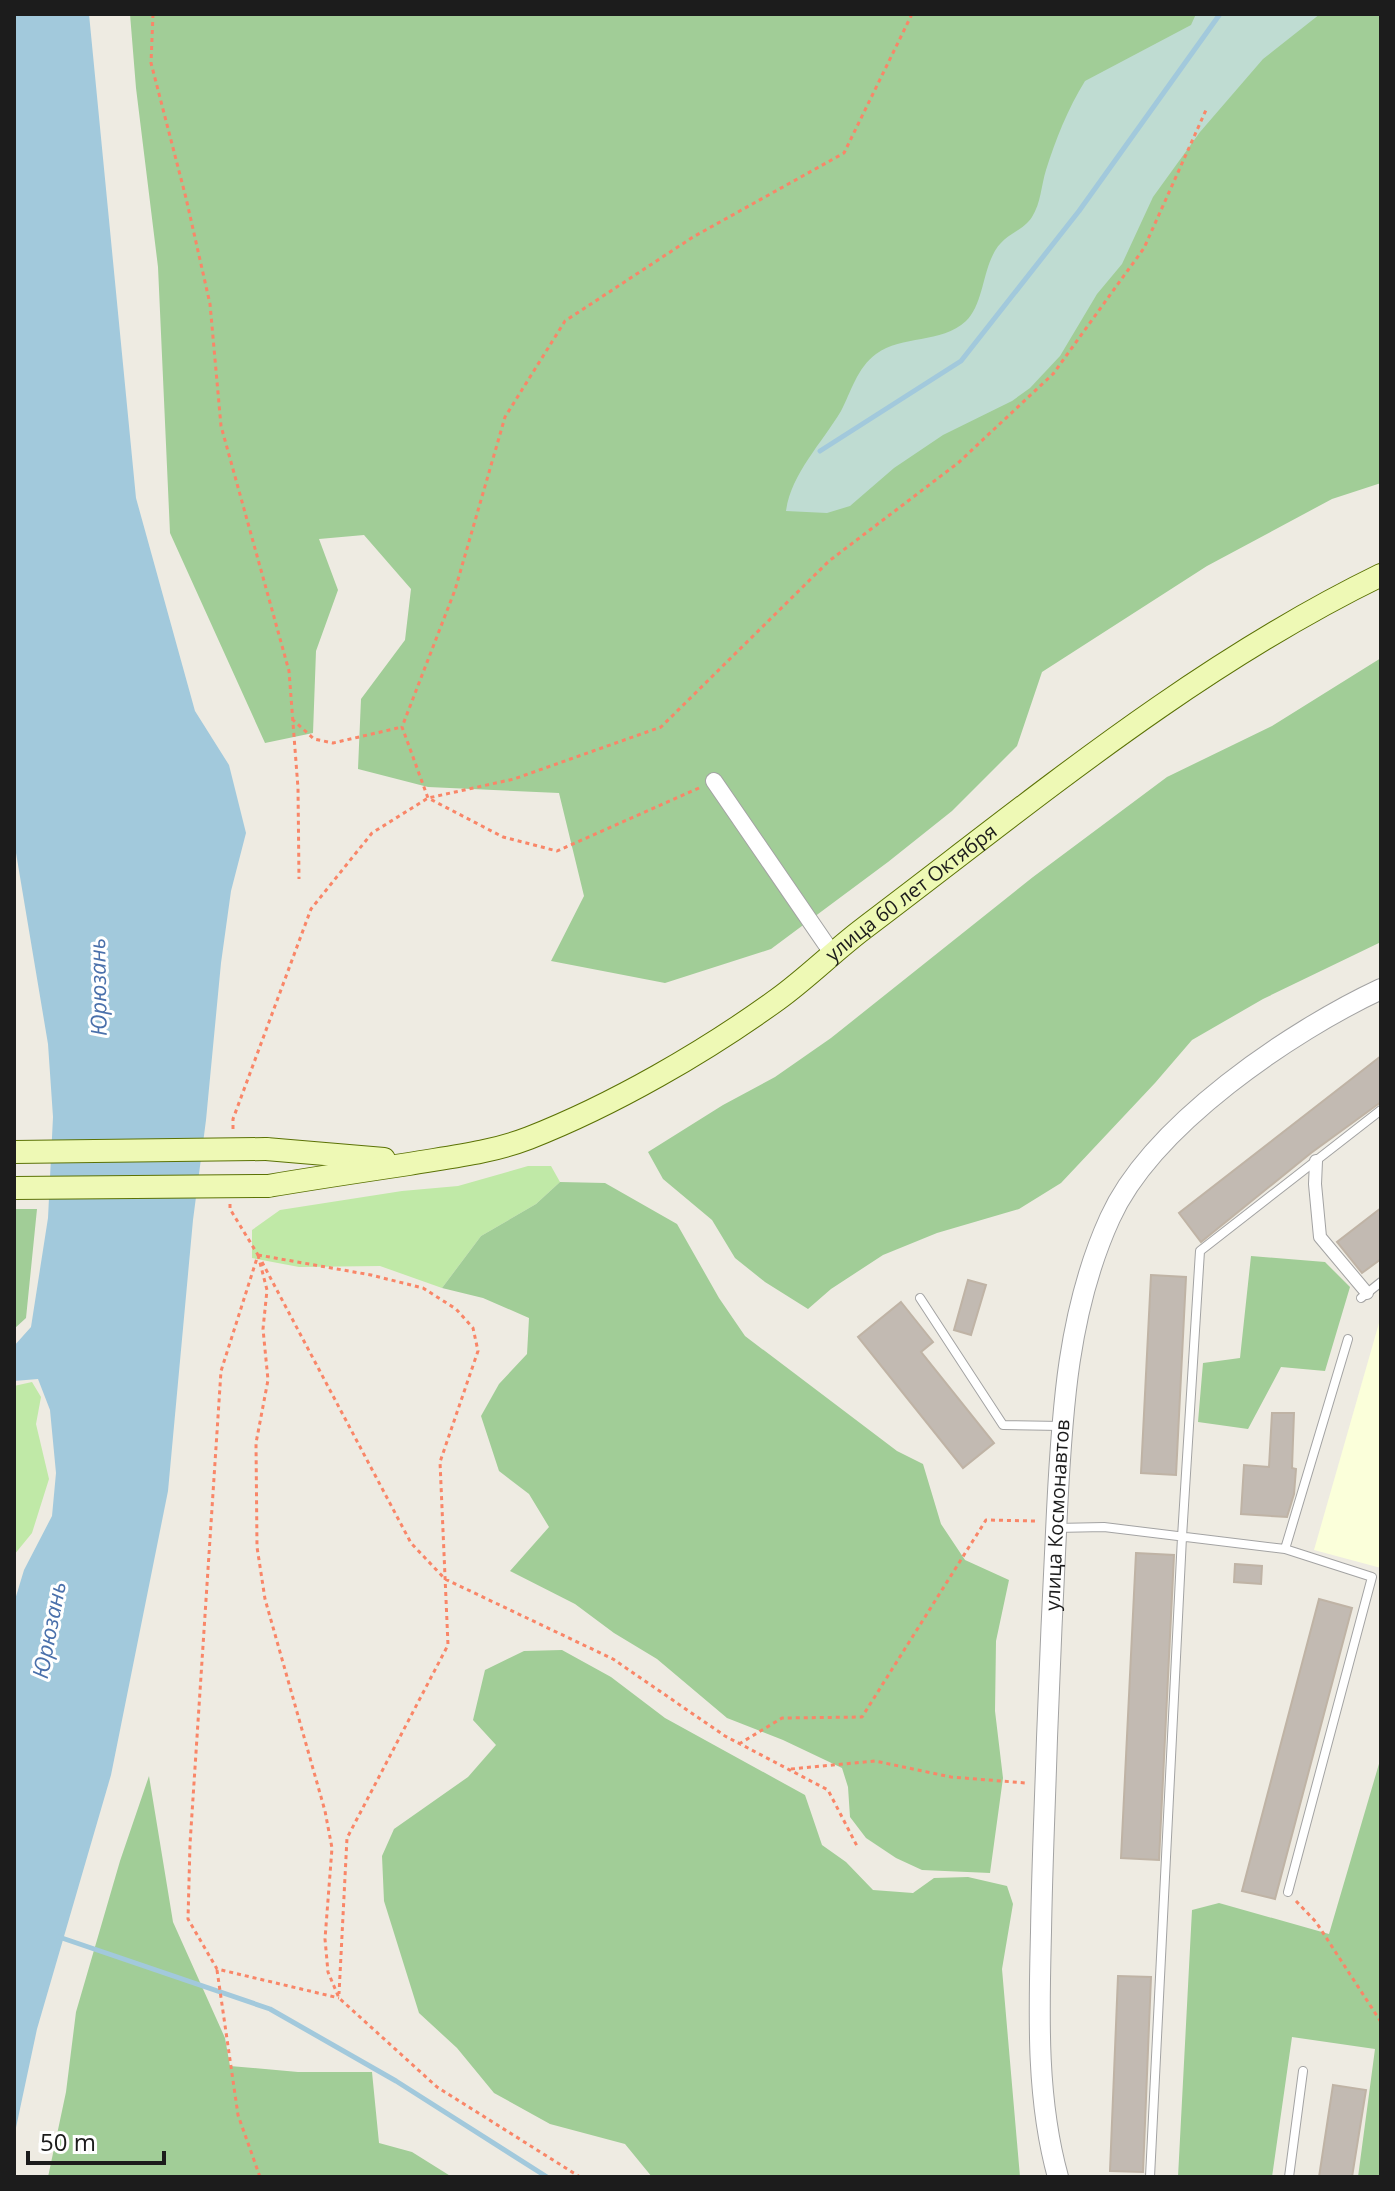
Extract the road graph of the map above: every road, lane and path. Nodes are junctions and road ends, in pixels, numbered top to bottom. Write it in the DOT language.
graph roads {
  1 [pos="153,14"];
  2 [pos="912,14"];
  3 [pos="1206,110"];
  4 [pos="1381,575"];
  5 [pos="292,719"];
  6 [pos="402,727"];
  7 [pos="714,781"];
  8 [pos="428,798"];
  9 [pos="299,879"];
  10 [pos="832,953"];
  11 [pos="1381,989"];
  12 [pos="1381,1110"];
  13 [pos="233,1134"];
  14 [pos="14,1152"];
  15 [pos="1316,1161"];
  16 [pos="421,1162"];
  17 [pos="14,1188"];
  18 [pos="231,1194"];
  19 [pos="258,1255"];
  20 [pos="1381,1282"];
  21 [pos="1364,1296"];
  22 [pos="920,1298"];
  23 [pos="1348,1339"];
  24 [pos="1062,1426"];
  25 [pos="1056,1528"];
  26 [pos="1182,1537"];
  27 [pos="1285,1549"];
  28 [pos="1376,1578"];
  29 [pos="445,1579"];
  30 [pos="739,1744"];
  31 [pos="789,1770"];
  32 [pos="1045,1784"];
  33 [pos="857,1846"];
  34 [pos="1288,1892"];
  35 [pos="217,1969"];
  36 [pos="339,1998"];
  37 [pos="1381,2022"];
  38 [pos="1303,2071"];
  39 [pos="260,2177"];
  40 [pos="580,2177"];
  41 [pos="1058,2177"];
  42 [pos="1150,2177"];
  43 [pos="1289,2177"];
  1 -- 5 [label="path"];
  2 -- 6 [label="path"];
  3 -- 8 [label="path"];
  4 -- 10 [label="main road, улица 60 лет Октября"];
  5 -- 6 [label="path"];
  5 -- 9 [label="path"];
  6 -- 8 [label="path"];
  7 -- 8 [label="path"];
  7 -- 10 [label="street"];
  8 -- 13 [label="path"];
  10 -- 16 [label="main road, улица 60 лет Октября"];
  11 -- 24 [label="street, улица Космонавтов"];
  12 -- 15 [label="lane"];
  14 -- 16 [label="main road, bridge"];
  15 -- 21 [label="street"];
  15 -- 26 [label="lane"];
  16 -- 17 [label="main road, bridge"];
  18 -- 19 [label="path"];
  19 -- 29 [label="path"];
  19 -- 29 [label="path"];
  19 -- 35 [label="path"];
  19 -- 36 [label="path"];
  20 -- 21 [label="lane"];
  22 -- 24 [label="lane"];
  23 -- 27 [label="lane"];
  24 -- 25 [label="street, улица Космонавтов"];
  25 -- 26 [label="lane"];
  25 -- 30 [label="path"];
  25 -- 32 [label="street, улица Космонавтов"];
  26 -- 27 [label="lane"];
  26 -- 42 [label="lane"];
  27 -- 28 [label="lane"];
  28 -- 34 [label="lane"];
  29 -- 30 [label="path"];
  29 -- 36 [label="path"];
  30 -- 31 [label="path"];
  31 -- 32 [label="path"];
  31 -- 33 [label="path"];
  32 -- 41 [label="street, улица Космонавтов"];
  34 -- 37 [label="path"];
  35 -- 36 [label="path"];
  35 -- 39 [label="path"];
  36 -- 40 [label="path"];
  38 -- 43 [label="lane"];
}
